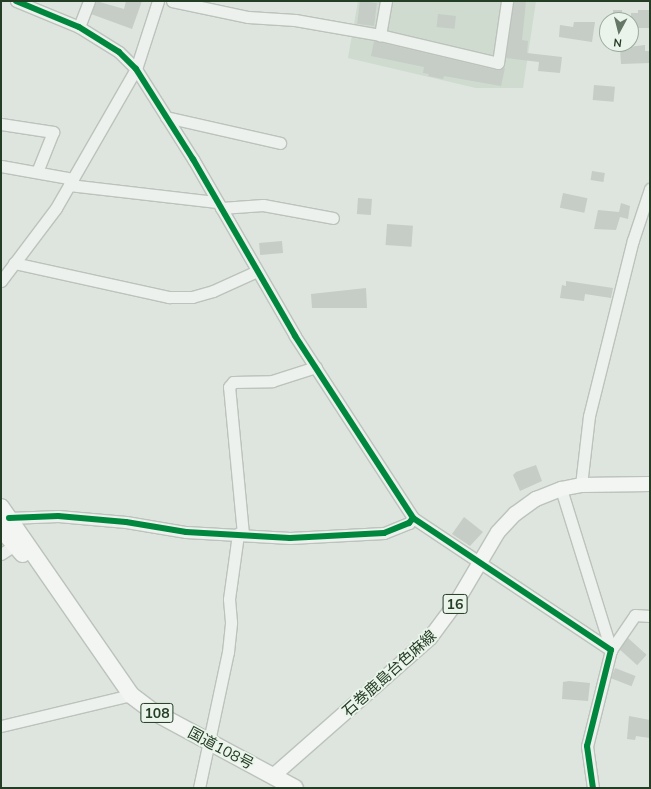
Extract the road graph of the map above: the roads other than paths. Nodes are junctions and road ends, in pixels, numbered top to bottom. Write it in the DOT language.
graph roads {
  1 [pos="16,1"];
  2 [pos="89,1"];
  3 [pos="158,1"];
  4 [pos="172,1"];
  5 [pos="386,1"];
  6 [pos="507,1"];
  7 [pos="79,27"];
  8 [pos="380,35"];
  9 [pos="136,70"];
  10 [pos="166,117"];
  11 [pos="1,124"];
  12 [pos="280,143"];
  13 [pos="1,166"];
  14 [pos="37,172"];
  15 [pos="71,182"];
  16 [pos="650,189"];
  17 [pos="219,205"];
  18 [pos="333,218"];
  19 [pos="14,263"];
  20 [pos="256,272"];
  21 [pos="1,281"];
  22 [pos="316,367"];
  23 [pos="650,484"];
  24 [pos="581,485"];
  25 [pos="562,489"];
  26 [pos="4,518"];
  27 [pos="413,518"];
  28 [pos="240,534"];
  29 [pos="15,545"];
  30 [pos="1,554"];
  31 [pos="480,561"];
  32 [pos="75,613"];
  33 [pos="650,616"];
  34 [pos="611,650"];
  35 [pos="131,695"];
  36 [pos="1,726"];
  37 [pos="207,740"];
  38 [pos="273,776"];
  39 [pos="199,788"];
  40 [pos="295,788"];
  41 [pos="593,788"];
  1 -- 7 [label="street"];
  2 -- 7 [label="street"];
  3 -- 9 [label="street"];
  4 -- 8 [label="street"];
  5 -- 8 [label="street"];
  6 -- 8 [label="street"];
  7 -- 9 [label="street"];
  9 -- 10 [label="street"];
  9 -- 15 [label="street"];
  10 -- 12 [label="street"];
  10 -- 17 [label="street"];
  11 -- 14 [label="street"];
  13 -- 14 [label="street"];
  14 -- 15 [label="street"];
  15 -- 17 [label="street"];
  15 -- 19 [label="street"];
  16 -- 24 [label="street"];
  17 -- 18 [label="street"];
  17 -- 20 [label="street"];
  19 -- 20 [label="street"];
  19 -- 21 [label="street"];
  20 -- 22 [label="street"];
  22 -- 27 [label="street"];
  22 -- 28 [label="street"];
  23 -- 24 [label="main road, 石巻鹿島台色麻線 / 16"];
  24 -- 25 [label="main road, 石巻鹿島台色麻線 / 16"];
  25 -- 31 [label="main road, 石巻鹿島台色麻線 / 16"];
  25 -- 34 [label="street"];
  26 -- 28 [label="street"];
  26 -- 29 [label="highway, 国道108号 / 108"];
  26 -- 32 [label="highway, 国道108号 / 108"];
  27 -- 28 [label="street"];
  27 -- 31 [label="street"];
  28 -- 37 [label="street"];
  29 -- 30 [label="street"];
  29 -- 32 [label="highway, 国道108号 / 108"];
  31 -- 34 [label="street"];
  31 -- 38 [label="main road, 石巻鹿島台色麻線 / 16"];
  32 -- 35 [label="highway, 国道108号 / 108"];
  33 -- 34 [label="street"];
  34 -- 41 [label="street"];
  35 -- 36 [label="street"];
  35 -- 37 [label="highway, 国道108号 / 108"];
  37 -- 38 [label="highway, 国道108号 / 108"];
  37 -- 39 [label="street"];
  38 -- 40 [label="highway, 国道108号 / 108"];
}
